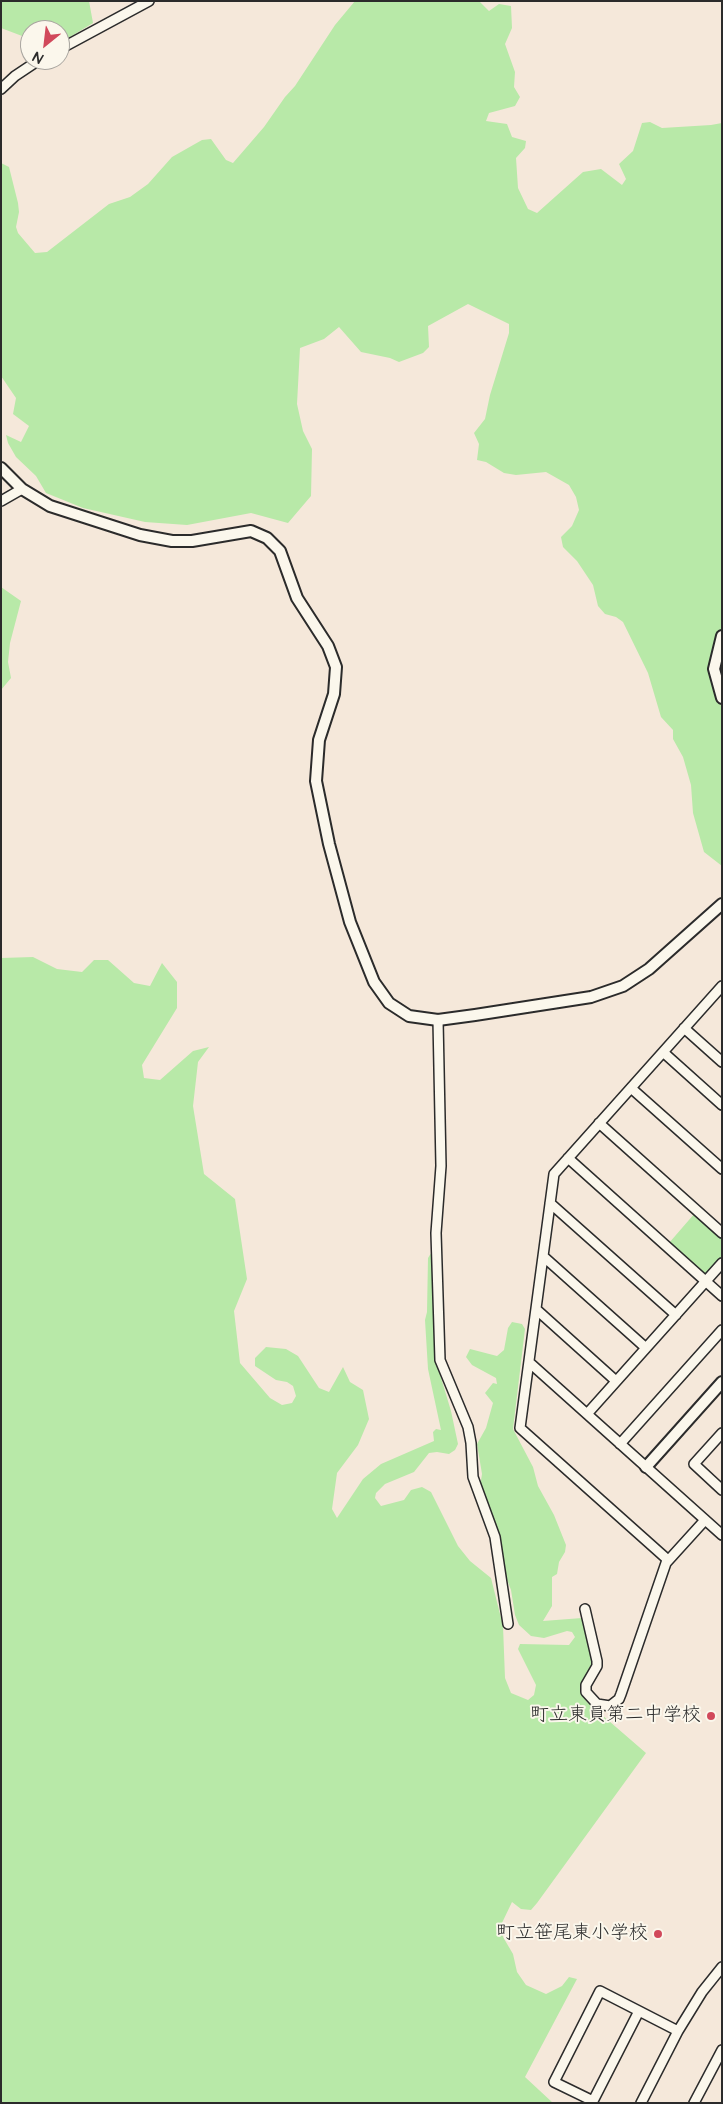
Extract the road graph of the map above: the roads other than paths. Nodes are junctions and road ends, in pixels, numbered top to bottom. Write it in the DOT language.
graph roads {
  1 [pos="149,1"];
  2 [pos="70,44"];
  3 [pos="24,70"];
  4 [pos="1,89"];
  5 [pos="1,468"];
  6 [pos="22,490"];
  7 [pos="1,501"];
  8 [pos="722,636"];
  9 [pos="722,698"];
  10 [pos="722,904"];
  11 [pos="722,986"];
  12 [pos="714,994"];
  13 [pos="722,1001"];
  14 [pos="438,1020"];
  15 [pos="684,1028"];
  16 [pos="663,1052"];
  17 [pos="722,1062"];
  18 [pos="631,1088"];
  19 [pos="722,1105"];
  20 [pos="599,1123"];
  21 [pos="568,1158"];
  22 [pos="722,1169"];
  23 [pos="550,1203"];
  24 [pos="722,1233"];
  25 [pos="544,1256"];
  26 [pos="722,1263"];
  27 [pos="706,1281"];
  28 [pos="722,1296"];
  29 [pos="537,1310"];
  30 [pos="676,1315"];
  31 [pos="722,1330"];
  32 [pos="646,1348"];
  33 [pos="530,1363"];
  34 [pos="616,1381"];
  35 [pos="722,1382"];
  36 [pos="587,1414"];
  37 [pos="722,1433"];
  38 [pos="620,1444"];
  39 [pos="646,1467"];
  40 [pos="722,1490"];
  41 [pos="704,1520"];
  42 [pos="722,1535"];
  43 [pos="668,1560"];
  44 [pos="584,1609"];
  45 [pos="508,1624"];
  46 [pos="722,1967"];
  47 [pos="639,2011"];
  48 [pos="678,2031"];
  49 [pos="722,2050"];
  50 [pos="592,2102"];
  51 [pos="641,2103"];
  52 [pos="694,2103"];
  1 -- 2 [label="street"];
  3 -- 4 [label="street"];
  5 -- 6 [label="street"];
  6 -- 7 [label="street"];
  6 -- 14 [label="street"];
  8 -- 9 [label="street"];
  10 -- 14 [label="street"];
  11 -- 12 [label="street"];
  12 -- 13 [label="street"];
  12 -- 15 [label="street"];
  14 -- 45 [label="street"];
  15 -- 16 [label="street"];
  15 -- 17 [label="street"];
  16 -- 18 [label="street"];
  16 -- 19 [label="street"];
  18 -- 20 [label="street"];
  18 -- 22 [label="street"];
  20 -- 21 [label="street"];
  20 -- 24 [label="street"];
  21 -- 23 [label="street"];
  21 -- 27 [label="street"];
  23 -- 25 [label="street"];
  23 -- 30 [label="street"];
  25 -- 29 [label="street"];
  25 -- 32 [label="street"];
  26 -- 27 [label="street"];
  27 -- 28 [label="street"];
  27 -- 30 [label="street"];
  29 -- 33 [label="street"];
  29 -- 34 [label="street"];
  30 -- 32 [label="street"];
  31 -- 38 [label="street"];
  32 -- 34 [label="street"];
  33 -- 36 [label="street"];
  33 -- 43 [label="street"];
  34 -- 36 [label="street"];
  35 -- 39 [label="street"];
  36 -- 38 [label="street"];
  37 -- 40 [label="street"];
  38 -- 39 [label="street"];
  39 -- 41 [label="street"];
  41 -- 42 [label="street"];
  41 -- 43 [label="street"];
  43 -- 44 [label="street"];
  46 -- 48 [label="street"];
  47 -- 48 [label="street"];
  47 -- 50 [label="street"];
  47 -- 50 [label="street"];
  48 -- 51 [label="street"];
  49 -- 52 [label="street"];
}
